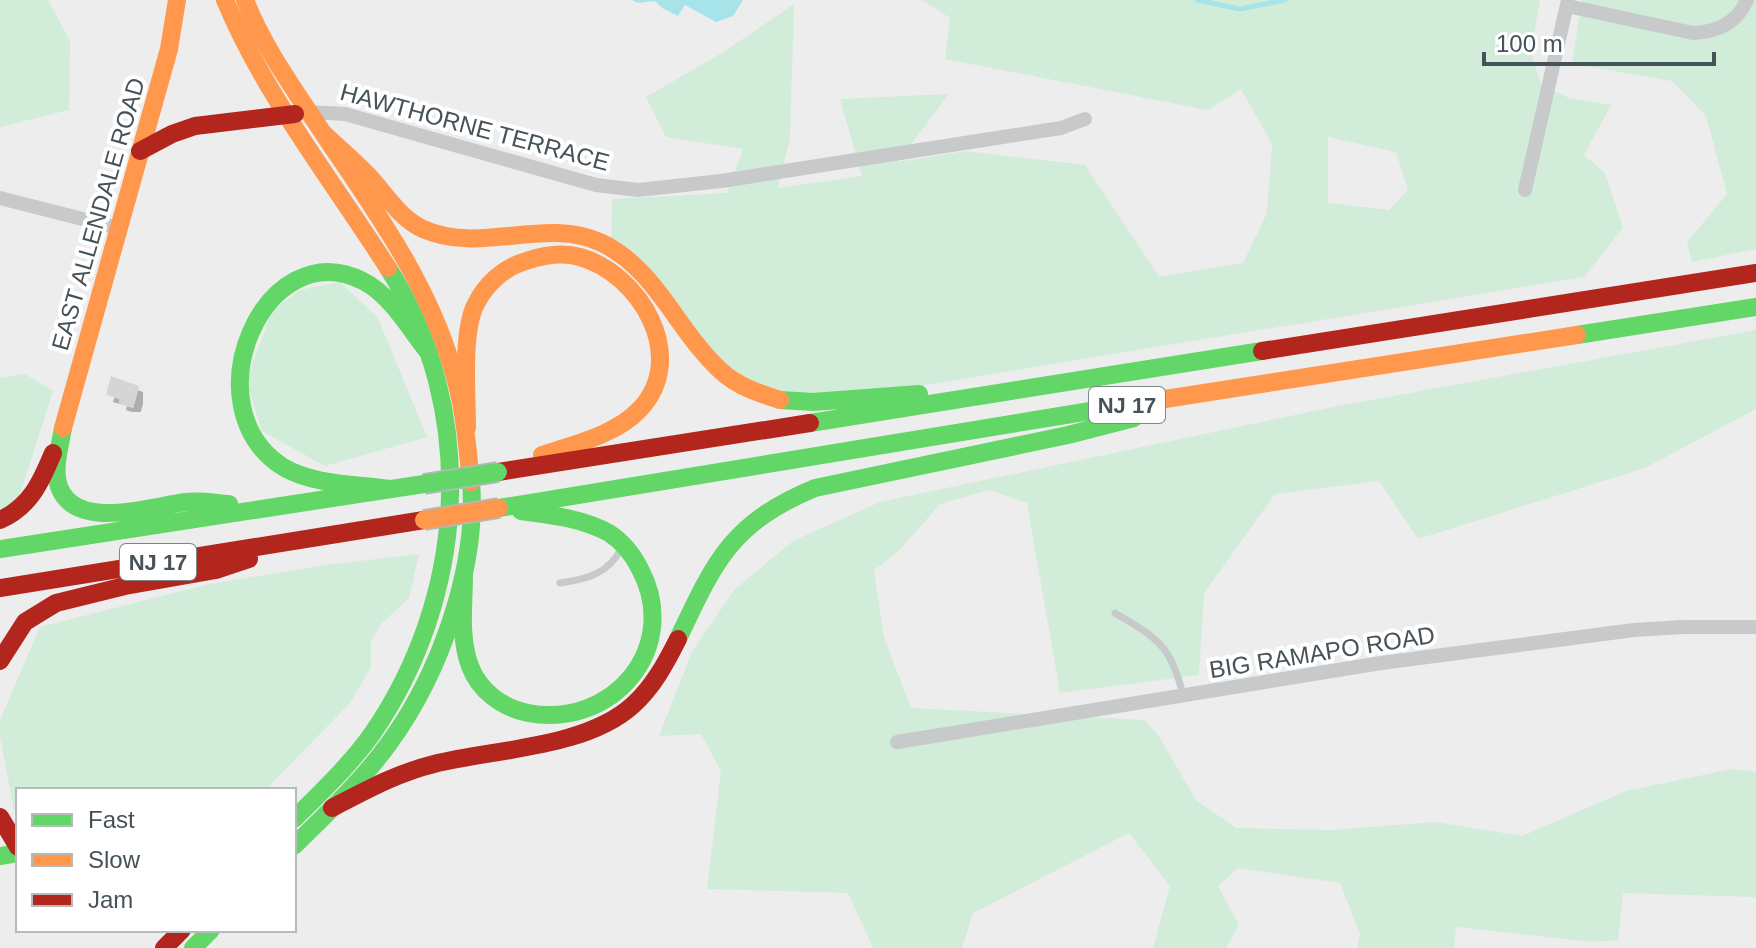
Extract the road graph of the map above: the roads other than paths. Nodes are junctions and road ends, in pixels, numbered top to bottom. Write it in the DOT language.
graph roads {
  1 [pos="225,0"];
  2 [pos="245,0"];
  3 [pos="1747,0"];
  4 [pos="1568,3"];
  5 [pos="176,6"];
  6 [pos="309,112"];
  7 [pos="287,115"];
  8 [pos="1085,119"];
  9 [pos="323,133"];
  10 [pos="140,151"];
  11 [pos="1525,190"];
  12 [pos="0,198"];
  13 [pos="118,228"];
  14 [pos="1756,273"];
  15 [pos="1756,307"];
  16 [pos="429,353"];
  17 [pos="1283,381"];
  18 [pos="993,394"];
  19 [pos="63,428"];
  20 [pos="467,428"];
  21 [pos="498,472"];
  22 [pos="390,489"];
  23 [pos="276,507"];
  24 [pos="499,508"];
  25 [pos="0,520"];
  26 [pos="315,536"];
  27 [pos="623,545"];
  28 [pos="0,549"];
  29 [pos="464,575"];
  30 [pos="560,583"];
  31 [pos="0,588"];
  32 [pos="1115,613"];
  33 [pos="1756,627"];
  34 [pos="0,661"];
  35 [pos="1183,695"];
  36 [pos="897,742"];
  37 [pos="332,808"];
  38 [pos="0,817"];
  39 [pos="296,817"];
  40 [pos="296,844"];
  41 [pos="16,846"];
  42 [pos="180,932"];
  43 [pos="209,932"];
  44 [pos="164,948"];
  45 [pos="193,948"];
  1 -- 7 [label="main road"];
  2 -- 6 [label="main road"];
  3 -- 4 [label="street"];
  4 -- 11 [label="street"];
  5 -- 10 [label="main road, EAST ALLENDALE ROAD"];
  6 -- 7 [label="main road, HAWTHORNE TERRACE"];
  6 -- 8 [label="street, HAWTHORNE TERRACE"];
  6 -- 9 [label="main road"];
  7 -- 10 [label="main road, HAWTHORNE TERRACE"];
  7 -- 16 [label="main road"];
  9 -- 18 [label="main road"];
  9 -- 20 [label="main road"];
  10 -- 13 [label="main road, EAST ALLENDALE ROAD"];
  12 -- 13 [label="street"];
  13 -- 19 [label="main road, EAST ALLENDALE ROAD"];
  14 -- 18 [label="main road, NJ 17"];
  15 -- 17 [label="main road, NJ 17"];
  16 -- 22 [label="main road"];
  16 -- 39 [label="main road"];
  17 -- 24 [label="main road, NJ 17"];
  17 -- 37 [label="main road"];
  18 -- 21 [label="main road, NJ 17"];
  19 -- 23 [label="main road"];
  19 -- 25 [label="main road"];
  20 -- 21 [label="main road"];
  20 -- 29 [label="main road"];
  21 -- 22 [label="main road, NJ 17, bridge"];
  22 -- 23 [label="main road, NJ 17"];
  23 -- 28 [label="main road, NJ 17"];
  24 -- 26 [label="main road, NJ 17, bridge"];
  24 -- 27 [label="main road"];
  26 -- 31 [label="main road, NJ 17"];
  26 -- 34 [label="main road"];
  27 -- 29 [label="main road"];
  27 -- 30 [label="lane"];
  29 -- 37 [label="main road"];
  32 -- 35 [label="lane"];
  33 -- 35 [label="street, BIG RAMAPO ROAD"];
  35 -- 36 [label="street, BIG RAMAPO ROAD"];
  37 -- 40 [label="main road"];
  38 -- 41 [label="main road"];
  42 -- 44 [label="main road"];
  43 -- 45 [label="main road"];
}
